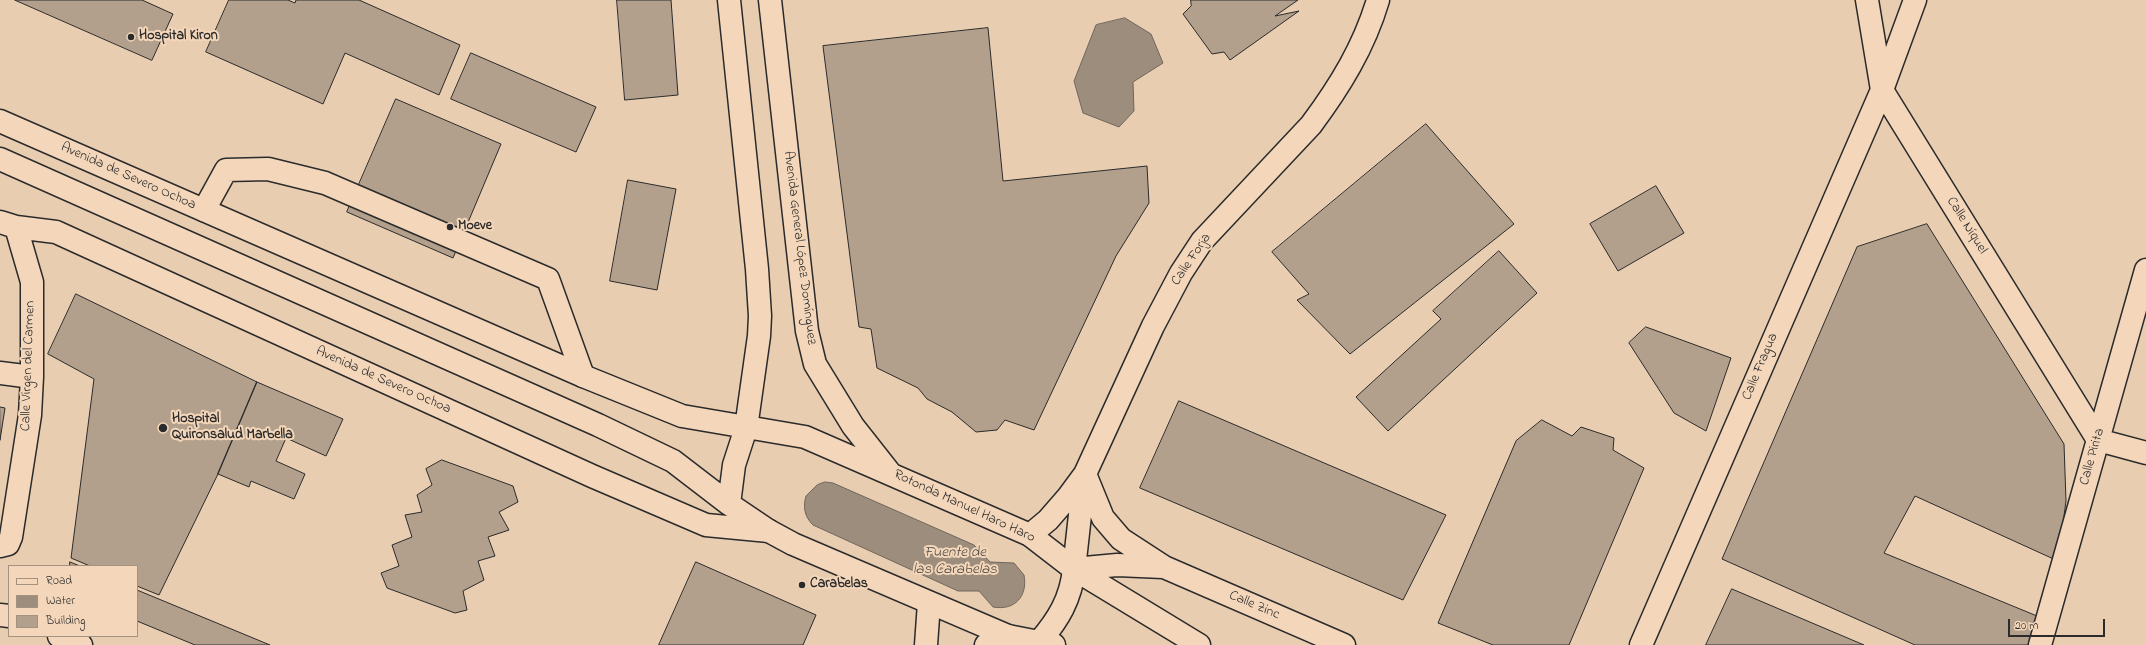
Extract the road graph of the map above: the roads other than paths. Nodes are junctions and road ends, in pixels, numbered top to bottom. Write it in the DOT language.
graph roads {
  1 [pos="728,0"];
  2 [pos="770,0"];
  3 [pos="1378,0"];
  4 [pos="1867,0"];
  5 [pos="1915,0"];
  6 [pos="1882,90"];
  7 [pos="0,121"];
  8 [pos="0,159"];
  9 [pos="204,210"];
  10 [pos="8,225"];
  11 [pos="2146,270"];
  12 [pos="0,373"];
  13 [pos="583,376"];
  14 [pos="32,377"];
  15 [pos="746,428"];
  16 [pos="2098,440"];
  17 [pos="2146,453"];
  18 [pos="890,474"];
  19 [pos="1084,474"];
  20 [pos="729,504"];
  21 [pos="769,531"];
  22 [pos="1030,535"];
  23 [pos="0,546"];
  24 [pos="1164,567"];
  25 [pos="1074,569"];
  26 [pos="929,603"];
  27 [pos="61,637"];
  28 [pos="1010,640"];
  29 [pos="1047,644"];
  30 [pos="81,645"];
  31 [pos="926,645"];
  32 [pos="986,645"];
  33 [pos="1199,645"];
  34 [pos="1344,645"];
  35 [pos="1641,645"];
  36 [pos="2040,645"];
  1 -- 15 [label="street"];
  2 -- 18 [label="street, Avenida General López Domínguez"];
  3 -- 19 [label="street, Calle Forja"];
  4 -- 6 [label="street, Calle Níquel"];
  5 -- 6 [label="street"];
  6 -- 16 [label="street, Calle Níquel"];
  6 -- 35 [label="street, Calle Fragua"];
  7 -- 9 [label="street, Avenida de Severo Ochoa"];
  8 -- 20 [label="street"];
  9 -- 13 [label="street, Avenida de Severo Ochoa"];
  9 -- 13 [label="street"];
  10 -- 14 [label="street, Calle Virgen del Carmen"];
  10 -- 21 [label="street, Avenida de Severo Ochoa"];
  11 -- 16 [label="street, Calle Pirita"];
  12 -- 14 [label="street"];
  13 -- 15 [label="street, Avenida de Severo Ochoa"];
  14 -- 23 [label="street, Calle Virgen del Carmen"];
  15 -- 18 [label="street, Rotonda Manuel Haro Haro"];
  15 -- 20 [label="street"];
  16 -- 17 [label="street"];
  16 -- 36 [label="street, Calle Pirita"];
  18 -- 22 [label="street, Rotonda Manuel Haro Haro"];
  19 -- 22 [label="street, Calle Forja"];
  19 -- 24 [label="street, Calle Zinc"];
  19 -- 25 [label="street"];
  20 -- 21 [label="street"];
  21 -- 26 [label="street"];
  22 -- 25 [label="street, Rotonda Manuel Haro Haro"];
  24 -- 25 [label="street, Calle Zinc"];
  24 -- 34 [label="street, Calle Zinc"];
  25 -- 29 [label="street"];
  25 -- 33 [label="street, Rotonda Manuel Haro Haro"];
  26 -- 28 [label="street"];
  26 -- 31 [label="street"];
  27 -- 30 [label="street"];
  28 -- 29 [label="street"];
  28 -- 32 [label="street"];
}
